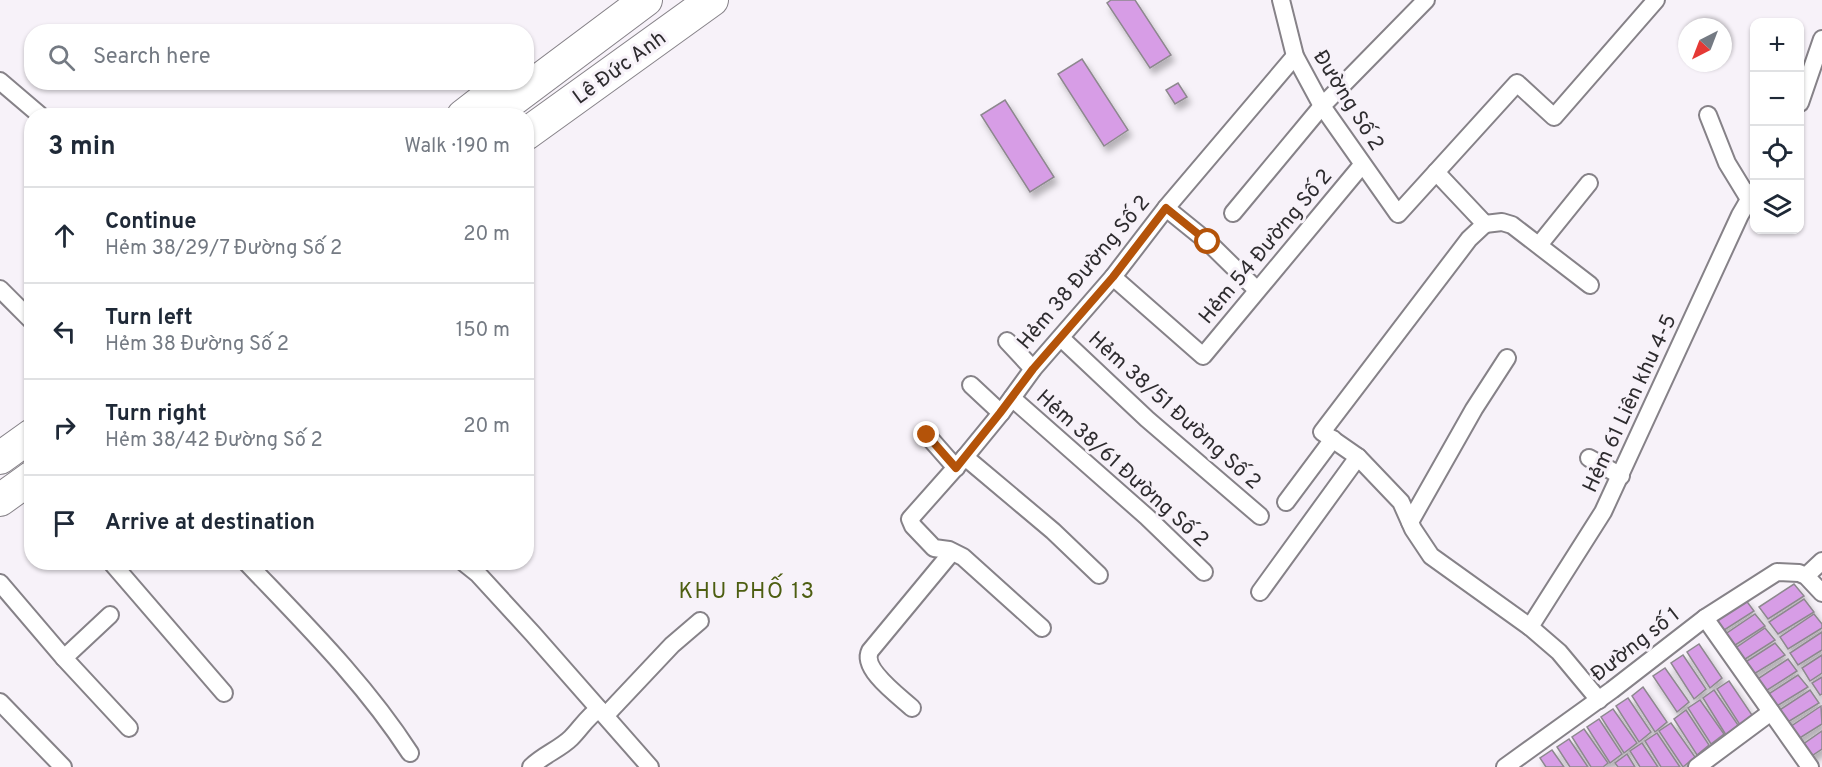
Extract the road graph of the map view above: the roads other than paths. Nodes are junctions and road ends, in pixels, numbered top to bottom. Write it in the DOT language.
graph roads {
  1 [pos="619,0"];
  2 [pos="646,0"];
  3 [pos="682,0"];
  4 [pos="712,0"];
  5 [pos="1281,0"];
  6 [pos="1426,0"];
  7 [pos="1656,0"];
  8 [pos="1822,39"];
  9 [pos="1295,56"];
  10 [pos="534,61"];
  11 [pos="0,81"];
  12 [pos="534,84"];
  13 [pos="496,90"];
  14 [pos="526,90"];
  15 [pos="1804,91"];
  16 [pos="1322,106"];
  17 [pos="32,108"];
  18 [pos="473,108"];
  19 [pos="502,108"];
  20 [pos="534,109"];
  21 [pos="1708,115"];
  22 [pos="534,128"];
  23 [pos="1362,165"];
  24 [pos="1436,172"];
  25 [pos="1589,183"];
  26 [pos="1750,192"];
  27 [pos="1750,198"];
  28 [pos="1166,208"];
  29 [pos="1233,213"];
  30 [pos="1485,224"];
  31 [pos="1539,245"];
  32 [pos="1113,277"];
  33 [pos="1590,285"];
  34 [pos="0,289"];
  35 [pos="1257,290"];
  36 [pos="24,313"];
  37 [pos="1061,338"];
  38 [pos="1007,341"];
  39 [pos="1507,358"];
  40 [pos="1033,369"];
  41 [pos="971,385"];
  42 [pos="1012,398"];
  43 [pos="1000,413"];
  44 [pos="927,435"];
  45 [pos="1333,439"];
  46 [pos="24,441"];
  47 [pos="1358,457"];
  48 [pos="0,458"];
  49 [pos="1589,458"];
  50 [pos="24,459"];
  51 [pos="961,463"];
  52 [pos="0,476"];
  53 [pos="1621,476"];
  54 [pos="24,483"];
  55 [pos="0,500"];
  56 [pos="1286,502"];
  57 [pos="24,505"];
  58 [pos="1260,516"];
  59 [pos="0,522"];
  60 [pos="1410,522"];
  61 [pos="952,552"];
  62 [pos="1822,561"];
  63 [pos="118,570"];
  64 [pos="253,570"];
  65 [pos="472,570"];
  66 [pos="1204,572"];
  67 [pos="1803,574"];
  68 [pos="1099,575"];
  69 [pos="0,583"];
  70 [pos="1260,592"];
  71 [pos="1822,593"];
  72 [pos="110,615"];
  73 [pos="1705,618"];
  74 [pos="700,621"];
  75 [pos="1530,627"];
  76 [pos="1042,628"];
  77 [pos="64,658"];
  78 [pos="224,693"];
  79 [pos="1599,700"];
  80 [pos="0,702"];
  81 [pos="912,708"];
  82 [pos="602,712"];
  83 [pos="1771,712"];
  84 [pos="129,728"];
  85 [pos="410,753"];
  86 [pos="63,767"];
  87 [pos="531,767"];
  88 [pos="650,767"];
  89 [pos="1505,767"];
  90 [pos="1697,767"];
  91 [pos="1810,767"];
  1 -- 10 [label="highway"];
  2 -- 12 [label="highway, Lê Đức Anh"];
  3 -- 20 [label="highway, Lê Đức Anh"];
  4 -- 22 [label="highway, Lê Đức Anh"];
  5 -- 9 [label="street, Đường Số 2"];
  6 -- 16 [label="street"];
  7 -- 24 [label="street"];
  8 -- 15 [label="street"];
  9 -- 16 [label="street, Đường Số 2"];
  9 -- 28 [label="street, Hẻm 38 Đường Số 2"];
  11 -- 17 [label="street"];
  13 -- 18 [label="highway"];
  14 -- 19 [label="highway, Lê Đức Anh"];
  16 -- 23 [label="street, Đường Số 2"];
  16 -- 29 [label="street"];
  21 -- 26 [label="street"];
  23 -- 24 [label="street, Đường Số 2"];
  23 -- 35 [label="street, Hẻm 54 Đường Số 2"];
  24 -- 30 [label="street"];
  25 -- 31 [label="street"];
  27 -- 53 [label="street, Hẻm 61 Liên khu 4-5"];
  28 -- 32 [label="street, Hẻm 38 Đường Số 2"];
  28 -- 35 [label="street"];
  30 -- 31 [label="street"];
  30 -- 45 [label="street"];
  31 -- 33 [label="street"];
  32 -- 35 [label="street, Hẻm 54 Đường Số 2"];
  32 -- 37 [label="street, Hẻm 38 Đường Số 2"];
  34 -- 36 [label="street"];
  37 -- 40 [label="street, Hẻm 38 Đường Số 2"];
  37 -- 58 [label="street, Hẻm 38/51 Đường Số 2"];
  38 -- 40 [label="street"];
  39 -- 60 [label="street"];
  40 -- 42 [label="street, Hẻm 38 Đường Số 2"];
  41 -- 43 [label="street"];
  42 -- 43 [label="street, Hẻm 38 Đường Số 2"];
  42 -- 66 [label="street, Hẻm 38/61 Đường Số 2"];
  43 -- 51 [label="street, Hẻm 38 Đường Số 2"];
  44 -- 51 [label="street"];
  45 -- 47 [label="street"];
  45 -- 56 [label="street"];
  46 -- 48 [label="highway"];
  47 -- 60 [label="street"];
  47 -- 70 [label="street"];
  49 -- 53 [label="street"];
  50 -- 52 [label="highway"];
  51 -- 61 [label="street, Hẻm 38 Đường Số 2"];
  51 -- 68 [label="street"];
  53 -- 75 [label="street, Hẻm 61 Liên khu 4-5"];
  54 -- 55 [label="highway"];
  57 -- 59 [label="highway"];
  60 -- 75 [label="street"];
  61 -- 76 [label="street"];
  61 -- 81 [label="street"];
  62 -- 67 [label="street"];
  63 -- 78 [label="street"];
  64 -- 85 [label="street"];
  65 -- 82 [label="street"];
  67 -- 71 [label="street"];
  67 -- 73 [label="street, Đường số 1"];
  69 -- 77 [label="street"];
  72 -- 77 [label="street"];
  73 -- 79 [label="street, Đường số 1"];
  73 -- 83 [label="street"];
  74 -- 82 [label="street"];
  75 -- 79 [label="street"];
  77 -- 84 [label="street"];
  79 -- 89 [label="street, Đường số 1"];
  80 -- 86 [label="street"];
  82 -- 87 [label="street"];
  82 -- 88 [label="street"];
  83 -- 90 [label="street"];
  83 -- 91 [label="street"];
}
